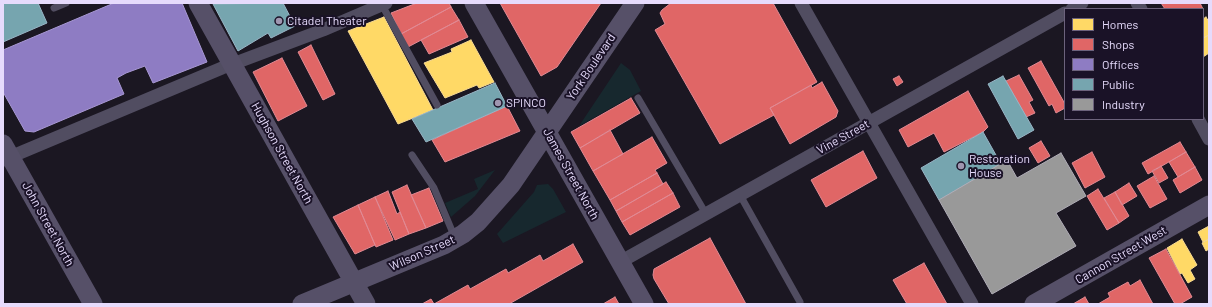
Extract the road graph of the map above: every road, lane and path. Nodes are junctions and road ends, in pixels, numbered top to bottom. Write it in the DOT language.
graph roads {
  1 [pos="66,3"];
  2 [pos="198,3"];
  3 [pos="474,3"];
  4 [pos="635,3"];
  5 [pos="801,3"];
  6 [pos="384,4"];
  7 [pos="54,8"];
  8 [pos="1064,14"];
  9 [pos="233,65"];
  10 [pos="638,98"];
  11 [pos="437,105"];
  12 [pos="1199,120"];
  13 [pos="869,122"];
  14 [pos="547,131"];
  15 [pos="1209,139"];
  16 [pos="5,153"];
  17 [pos="412,155"];
  18 [pos="740,194"];
  19 [pos="1209,205"];
  20 [pos="706,214"];
  21 [pos="456,238"];
  22 [pos="620,262"];
  23 [pos="354,282"];
  24 [pos="800,302"];
  25 [pos="93,304"];
  26 [pos="302,304"];
  27 [pos="366,304"];
  28 [pos="644,304"];
  29 [pos="972,304"];
  30 [pos="1034,304"];
  1 -- 7 [label="lane"];
  2 -- 9 [label="main road, Hughson Street North"];
  3 -- 14 [label="main road, James Street North"];
  4 -- 14 [label="main road, York Boulevard"];
  5 -- 13 [label="street"];
  6 -- 9 [label="street"];
  6 -- 11 [label="lane"];
  8 -- 13 [label="street, Vine Street"];
  9 -- 16 [label="street"];
  9 -- 23 [label="main road, Hughson Street North"];
  10 -- 20 [label="lane"];
  12 -- 15 [label="street"];
  13 -- 18 [label="street, Vine Street"];
  13 -- 29 [label="street"];
  14 -- 21 [label="main road, Wilson Street"];
  14 -- 22 [label="main road, James Street North"];
  16 -- 25 [label="main road, John Street North"];
  17 -- 21 [label="lane"];
  18 -- 20 [label="street, Vine Street"];
  18 -- 24 [label="lane"];
  19 -- 30 [label="main road, Cannon Street West"];
  20 -- 22 [label="street, Vine Street"];
  21 -- 23 [label="main road, Wilson Street"];
  22 -- 28 [label="main road, James Street North"];
  23 -- 26 [label="main road, Wilson Street"];
  23 -- 27 [label="main road, Hughson Street North"];
}
